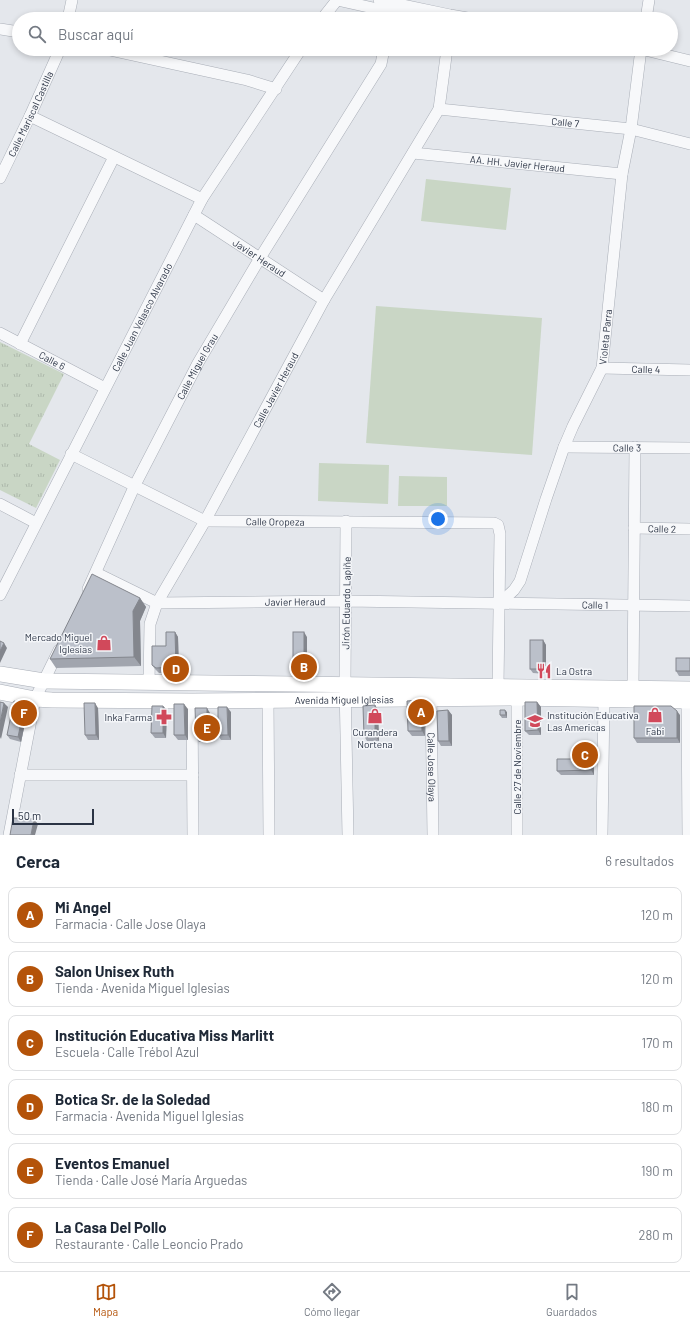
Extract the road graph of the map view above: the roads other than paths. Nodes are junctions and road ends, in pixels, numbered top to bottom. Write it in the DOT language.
graph roads {
  1 [pos="72,0"];
  2 [pos="337,0"];
  3 [pos="379,0"];
  4 [pos="649,0"];
  5 [pos="69,12"];
  6 [pos="328,12"];
  7 [pos="378,12"];
  8 [pos="436,12"];
  9 [pos="647,12"];
  10 [pos="0,29"];
  11 [pos="12,31"];
  12 [pos="57,56"];
  13 [pos="137,56"];
  14 [pos="297,56"];
  15 [pos="382,56"];
  16 [pos="446,56"];
  17 [pos="640,56"];
  18 [pos="670,56"];
  19 [pos="690,61"];
  20 [pos="276,89"];
  21 [pos="439,109"];
  22 [pos="30,116"];
  23 [pos="631,129"];
  24 [pos="690,144"];
  25 [pos="413,153"];
  26 [pos="114,157"];
  27 [pos="622,174"];
  28 [pos="0,178"];
  29 [pos="202,199"];
  30 [pos="194,215"];
  31 [pos="260,258"];
  32 [pos="324,300"];
  33 [pos="0,333"];
  34 [pos="20,344"];
  35 [pos="602,368"];
  36 [pos="690,370"];
  37 [pos="105,388"];
  38 [pos="564,447"];
  39 [pos="635,447"];
  40 [pos="690,448"];
  41 [pos="71,454"];
  42 [pos="135,485"];
  43 [pos="0,504"];
  44 [pos="205,521"];
  45 [pos="346,521"];
  46 [pos="36,523"];
  47 [pos="634,528"];
  48 [pos="690,529"];
  49 [pos="96,573"];
  50 [pos="0,594"];
  51 [pos="83,600"];
  52 [pos="346,601"];
  53 [pos="157,603"];
  54 [pos="500,603"];
  55 [pos="634,606"];
  56 [pos="690,606"];
  57 [pos="63,641"];
  58 [pos="0,674"];
  59 [pos="44,681"];
  60 [pos="149,683"];
  61 [pos="498,687"];
  62 [pos="634,688"];
  63 [pos="0,692"];
  64 [pos="345,692"];
  65 [pos="689,697"];
  66 [pos="431,698"];
  67 [pos="517,698"];
  68 [pos="35,699"];
  69 [pos="268,699"];
  70 [pos="192,700"];
  71 [pos="604,700"];
  72 [pos="20,775"];
  73 [pos="193,775"];
  74 [pos="9,835"];
  75 [pos="193,835"];
  76 [pos="268,835"];
  77 [pos="348,835"];
  78 [pos="433,835"];
  79 [pos="516,835"];
  80 [pos="602,835"];
  81 [pos="688,835"];
  1 -- 5 [label="street"];
  2 -- 6 [label="street"];
  2 -- 7 [label="street"];
  3 -- 8 [label="street"];
  4 -- 9 [label="street"];
  10 -- 11 [label="street"];
  12 -- 22 [label="street, Calle Mariscal Castilla"];
  13 -- 20 [label="street"];
  14 -- 20 [label="street, Calle Juan Velasco Alvarado"];
  15 -- 31 [label="street, Calle Miguel Grau"];
  16 -- 21 [label="street"];
  17 -- 23 [label="street, Violeta Parra"];
  18 -- 19 [label="street"];
  20 -- 29 [label="street, Calle Juan Velasco Alvarado"];
  21 -- 23 [label="street, Calle 7"];
  21 -- 25 [label="street, Calle Javier Heraud"];
  22 -- 26 [label="street"];
  22 -- 28 [label="street, Calle Mariscal Castilla"];
  23 -- 24 [label="street, Calle 7"];
  23 -- 27 [label="street, Violeta Parra"];
  25 -- 27 [label="street, AA. HH. Javier Heraud"];
  25 -- 32 [label="street, Calle Javier Heraud"];
  26 -- 29 [label="street"];
  26 -- 34 [label="street"];
  27 -- 35 [label="street, Violeta Parra"];
  29 -- 30 [label="street, Calle Juan Velasco Alvarado"];
  30 -- 31 [label="street, Javier Heraud"];
  30 -- 37 [label="street, Calle Juan Velasco Alvarado"];
  31 -- 32 [label="street, Javier Heraud"];
  31 -- 42 [label="street, Calle Miguel Grau"];
  32 -- 44 [label="street, Calle Javier Heraud"];
  33 -- 34 [label="street, Calle 6"];
  34 -- 37 [label="street, Calle 6"];
  35 -- 36 [label="street, Calle 4"];
  35 -- 38 [label="street, Violeta Parra"];
  37 -- 41 [label="street, Calle Juan Velasco Alvarado"];
  38 -- 39 [label="street, Calle 3"];
  38 -- 54 [label="street, Violeta Parra"];
  39 -- 40 [label="street, Calle 3"];
  39 -- 47 [label="street"];
  41 -- 42 [label="street, Calle Oropeza"];
  41 -- 46 [label="street, Calle Juan Velasco Alvarado"];
  42 -- 44 [label="street, Calle Oropeza"];
  42 -- 49 [label="street, Calle Miguel Grau"];
  43 -- 46 [label="street"];
  44 -- 45 [label="street, Calle Oropeza"];
  44 -- 53 [label="street, Calle Javier Heraud"];
  45 -- 52 [label="street, Jirón Eduardo Lapiñe"];
  45 -- 54 [label="street, Calle Oropeza"];
  46 -- 50 [label="street, Calle Juan Velasco Alvarado"];
  47 -- 48 [label="street, Calle 2"];
  47 -- 55 [label="street"];
  49 -- 51 [label="street, Calle Miguel Grau"];
  49 -- 53 [label="street, Javier Heraud"];
  52 -- 53 [label="street, Javier Heraud"];
  52 -- 54 [label="street, Javier Heraud"];
  52 -- 64 [label="street, Jirón Eduardo Lapiñe"];
  53 -- 60 [label="street, Calle Javier Heraud"];
  54 -- 55 [label="street, Calle 1"];
  54 -- 61 [label="street"];
  55 -- 56 [label="street, Calle 1"];
  55 -- 62 [label="street"];
  57 -- 59 [label="street"];
  58 -- 59 [label="main road, Avenida Miguel Iglesias"];
  59 -- 60 [label="main road, Avenida Miguel Iglesias"];
  59 -- 68 [label="street"];
  60 -- 64 [label="main road, Avenida Miguel Iglesias"];
  61 -- 62 [label="main road, Avenida Miguel Iglesias"];
  61 -- 64 [label="main road, Avenida Miguel Iglesias"];
  62 -- 65 [label="main road, Avenida Miguel Iglesias"];
  63 -- 68 [label="main road, Avenida Miguel Iglesias"];
  64 -- 66 [label="main road, Avenida Miguel Iglesias"];
  64 -- 69 [label="main road, Avenida Miguel Iglesias"];
  64 -- 77 [label="street, Jirón Eduardo Lapiñe"];
  65 -- 71 [label="main road, Avenida Miguel Iglesias"];
  65 -- 81 [label="street"];
  66 -- 67 [label="main road, Avenida Miguel Iglesias"];
  66 -- 78 [label="street, Calle Jose Olaya"];
  67 -- 71 [label="main road, Avenida Miguel Iglesias"];
  67 -- 79 [label="street, Calle 27 de Noviembre"];
  68 -- 70 [label="main road, Avenida Miguel Iglesias"];
  68 -- 72 [label="street"];
  69 -- 70 [label="main road, Avenida Miguel Iglesias"];
  69 -- 76 [label="street"];
  70 -- 73 [label="street"];
  71 -- 80 [label="street"];
  72 -- 73 [label="street"];
  72 -- 74 [label="street"];
  73 -- 75 [label="street"];
}
